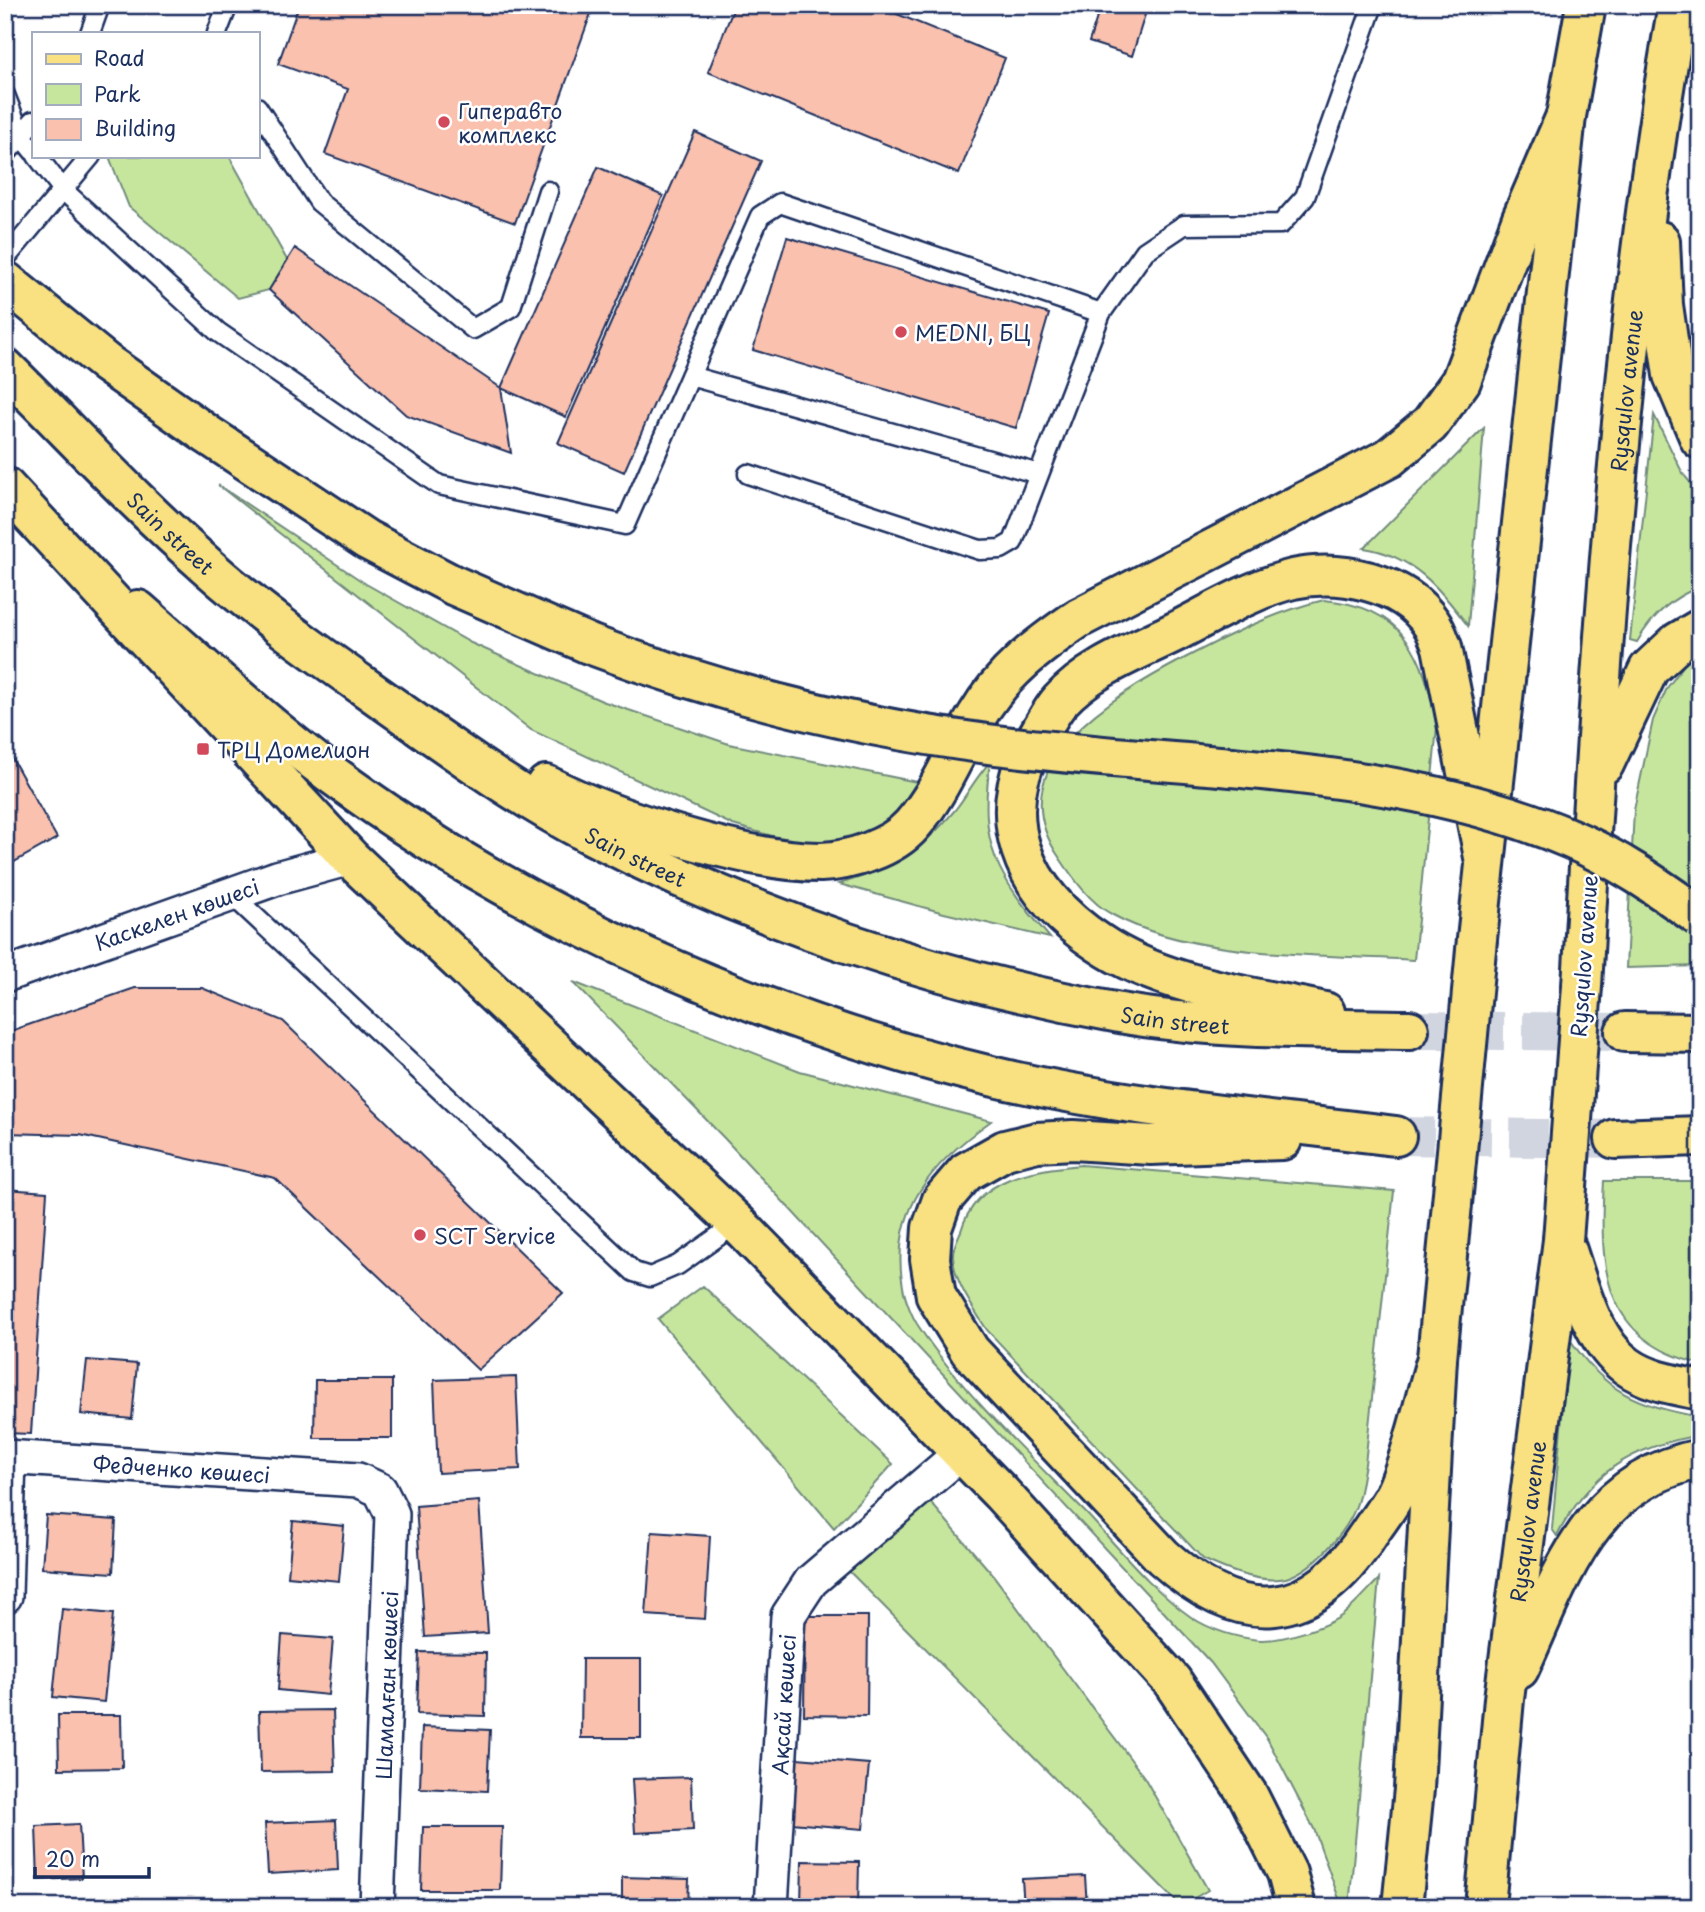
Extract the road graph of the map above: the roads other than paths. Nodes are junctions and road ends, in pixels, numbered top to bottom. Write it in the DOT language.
graph roads {
  1 [pos="100,5"];
  2 [pos="228,5"];
  3 [pos="1373,5"];
  4 [pos="1586,5"];
  5 [pos="1678,5"];
  6 [pos="90,32"];
  7 [pos="217,32"];
  8 [pos="5,95"];
  9 [pos="259,110"];
  10 [pos="1566,116"];
  11 [pos="32,122"];
  12 [pos="1655,131"];
  13 [pos="21,136"];
  14 [pos="32,150"];
  15 [pos="5,155"];
  16 [pos="39,158"];
  17 [pos="89,158"];
  18 [pos="63,190"];
  19 [pos="548,191"];
  20 [pos="5,259"];
  21 [pos="5,281"];
  22 [pos="1101,313"];
  23 [pos="5,368"];
  24 [pos="690,376"];
  25 [pos="1700,439"];
  26 [pos="748,474"];
  27 [pos="1040,474"];
  28 [pos="5,488"];
  29 [pos="37,521"];
  30 [pos="1700,629"];
  31 [pos="387,703"];
  32 [pos="1594,785"];
  33 [pos="350,858"];
  34 [pos="1485,862"];
  35 [pos="231,894"];
  36 [pos="1700,917"];
  37 [pos="5,975"];
  38 [pos="1625,1032"];
  39 [pos="1700,1033"];
  40 [pos="1700,1136"];
  41 [pos="1615,1139"];
  42 [pos="737,1223"];
  43 [pos="1563,1240"];
  44 [pos="1437,1358"];
  45 [pos="1700,1390"];
  46 [pos="961,1453"];
  47 [pos="7,1457"];
  48 [pos="1700,1459"];
  49 [pos="358,1480"];
  50 [pos="5,1596"];
  51 [pos="1504,1699"];
  52 [pos="377,1907"];
  53 [pos="771,1907"];
  54 [pos="1296,1907"];
  55 [pos="1402,1907"];
  56 [pos="1485,1907"];
  1 -- 6 [label="lane"];
  2 -- 7 [label="lane"];
  3 -- 22 [label="lane"];
  4 -- 10 [label="main road"];
  5 -- 12 [label="main road, Rysqulov avenue"];
  8 -- 13 [label="lane"];
  9 -- 19 [label="lane"];
  10 -- 31 [label="main road"];
  10 -- 34 [label="main road"];
  11 -- 13 [label="lane"];
  12 -- 25 [label="main road"];
  12 -- 32 [label="main road, Rysqulov avenue"];
  13 -- 14 [label="lane"];
  13 -- 15 [label="lane"];
  16 -- 18 [label="lane"];
  17 -- 18 [label="lane"];
  18 -- 20 [label="lane"];
  18 -- 24 [label="lane"];
  21 -- 36 [label="main road, bridge"];
  22 -- 24 [label="lane"];
  22 -- 27 [label="lane"];
  23 -- 31 [label="main road, Sain street"];
  24 -- 27 [label="lane"];
  26 -- 27 [label="lane"];
  28 -- 29 [label="main road"];
  29 -- 33 [label="main road"];
  29 -- 44 [label="main road"];
  30 -- 32 [label="main road"];
  31 -- 34 [label="main road, Sain street"];
  32 -- 43 [label="main road, Rysqulov avenue, bridge"];
  33 -- 35 [label="street, Каскелен көшесі"];
  33 -- 42 [label="main road"];
  34 -- 44 [label="main road, bridge"];
  35 -- 37 [label="street, Каскелен көшесі"];
  35 -- 42 [label="lane"];
  38 -- 39 [label="main road"];
  40 -- 41 [label="main road"];
  42 -- 46 [label="main road"];
  43 -- 45 [label="main road"];
  43 -- 51 [label="main road, Rysqulov avenue"];
  44 -- 55 [label="main road"];
  46 -- 53 [label="street, Ақсай көшесі"];
  46 -- 54 [label="main road"];
  47 -- 49 [label="street, Федченко көшесі"];
  47 -- 50 [label="street"];
  48 -- 51 [label="main road"];
  49 -- 52 [label="street, Шамалған көшесі"];
  51 -- 56 [label="main road, Rysqulov avenue"];
}
